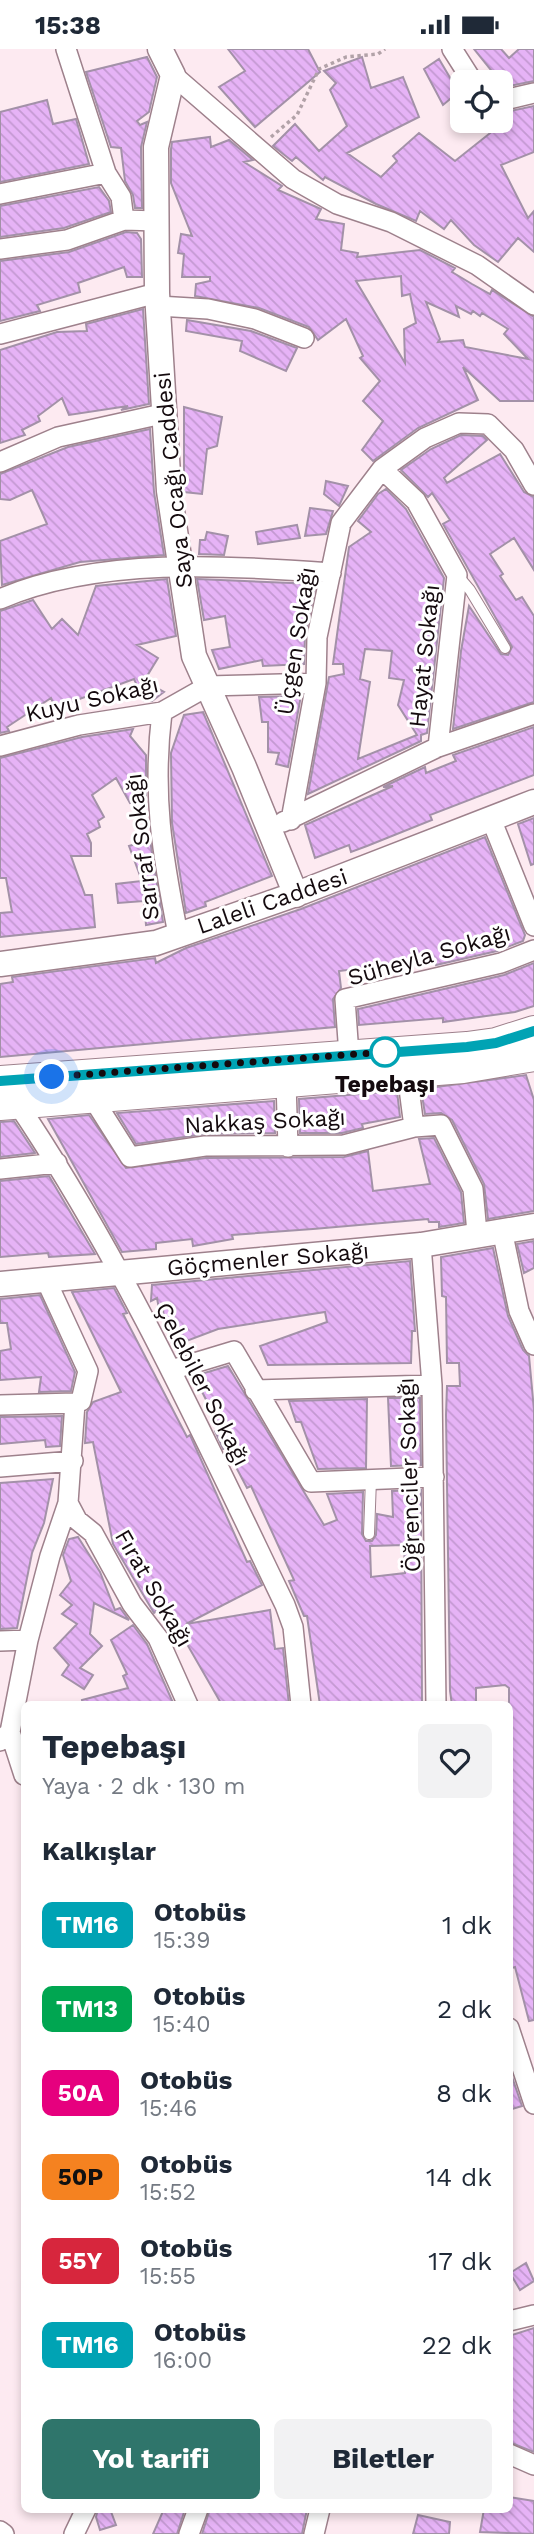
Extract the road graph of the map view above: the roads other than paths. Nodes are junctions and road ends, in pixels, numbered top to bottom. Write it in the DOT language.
graph roads {
  1 [pos="66,49"];
  2 [pos="160,49"];
  3 [pos="452,49"];
  4 [pos="465,70"];
  5 [pos="173,75"];
  6 [pos="534,93"];
  7 [pos="513,98"];
  8 [pos="106,173"];
  9 [pos="0,194"];
  10 [pos="124,219"];
  11 [pos="158,221"];
  12 [pos="0,249"];
  13 [pos="157,300"];
  14 [pos="533,302"];
  15 [pos="0,334"];
  16 [pos="304,338"];
  17 [pos="162,414"];
  18 [pos="0,462"];
  19 [pos="382,469"];
  20 [pos="534,485"];
  21 [pos="181,568"];
  22 [pos="331,573"];
  23 [pos="457,575"];
  24 [pos="0,599"];
  25 [pos="505,648"];
  26 [pos="316,683"];
  27 [pos="208,686"];
  28 [pos="162,712"];
  29 [pos="534,714"];
  30 [pos="0,745"];
  31 [pos="438,747"];
  32 [pos="534,802"];
  33 [pos="491,819"];
  34 [pos="280,824"];
  35 [pos="296,895"];
  36 [pos="534,926"];
  37 [pos="178,935"];
  38 [pos="534,950"];
  39 [pos="0,964"];
  40 [pos="533,1054"];
  41 [pos="349,1055"];
  42 [pos="393,1066"];
  43 [pos="286,1082"];
  44 [pos="6,1096"];
  45 [pos="92,1097"];
  46 [pos="414,1127"];
  47 [pos="288,1147"];
  48 [pos="57,1163"];
  49 [pos="0,1169"];
  50 [pos="534,1226"];
  51 [pos="502,1230"];
  52 [pos="477,1233"];
  53 [pos="421,1245"];
  54 [pos="117,1273"];
  55 [pos="46,1280"];
  56 [pos="514,1282"];
  57 [pos="0,1284"];
  58 [pos="534,1301"];
  59 [pos="534,1345"];
  60 [pos="171,1370"];
  61 [pos="432,1385"];
  62 [pos="255,1390"];
  63 [pos="75,1403"];
  64 [pos="0,1405"];
  65 [pos="73,1461"];
  66 [pos="0,1467"];
  67 [pos="434,1477"];
  68 [pos="371,1479"];
  69 [pos="68,1503"];
  70 [pos="369,1534"];
  71 [pos="28,1640"];
  72 [pos="0,1641"];
  73 [pos="186,1701"];
  74 [pos="301,1701"];
  75 [pos="436,1701"];
  76 [pos="5,1737"];
  77 [pos="21,1769"];
  78 [pos="513,2040"];
  79 [pos="534,2104"];
  80 [pos="534,2315"];
  81 [pos="513,2320"];
  82 [pos="513,2456"];
  83 [pos="534,2465"];
  84 [pos="84,2513"];
  85 [pos="197,2513"];
  86 [pos="319,2513"];
  87 [pos="74,2534"];
  88 [pos="189,2534"];
  89 [pos="314,2534"];
  1 -- 8 [label="street"];
  2 -- 5 [label="street"];
  3 -- 4 [label="street"];
  5 -- 11 [label="street, Saya Ocağı Caddesi"];
  5 -- 14 [label="street"];
  6 -- 7 [label="street"];
  8 -- 9 [label="street"];
  8 -- 10 [label="street"];
  10 -- 11 [label="street"];
  10 -- 12 [label="street"];
  11 -- 13 [label="street, Saya Ocağı Caddesi"];
  13 -- 15 [label="street"];
  13 -- 16 [label="street"];
  13 -- 17 [label="street, Saya Ocağı Caddesi"];
  17 -- 18 [label="street"];
  17 -- 21 [label="street, Saya Ocağı Caddesi"];
  19 -- 20 [label="street, Üçgen Sokağı"];
  19 -- 22 [label="street, Üçgen Sokağı"];
  19 -- 23 [label="street, Hayat Sokağı"];
  21 -- 22 [label="street"];
  21 -- 24 [label="street"];
  21 -- 27 [label="street, Saya Ocağı Caddesi"];
  22 -- 26 [label="street, Üçgen Sokağı"];
  23 -- 25 [label="lane"];
  23 -- 31 [label="street, Hayat Sokağı"];
  26 -- 27 [label="street, Kuyu Sokağı"];
  26 -- 34 [label="street, Üçgen Sokağı"];
  27 -- 28 [label="street, Kuyu Sokağı"];
  27 -- 34 [label="street, Saya Ocağı Caddesi"];
  28 -- 30 [label="street, Kuyu Sokağı"];
  28 -- 37 [label="street, Sarraf Sokağı"];
  29 -- 31 [label="street"];
  31 -- 34 [label="street"];
  32 -- 33 [label="street, Laleli Caddesi"];
  33 -- 35 [label="street, Laleli Caddesi"];
  33 -- 36 [label="street"];
  34 -- 35 [label="street, Saya Ocağı Caddesi"];
  35 -- 37 [label="street, Laleli Caddesi"];
  37 -- 39 [label="street, Laleli Caddesi"];
  38 -- 41 [label="street, Süheyla Sokağı"];
  40 -- 42 [label="main road"];
  41 -- 42 [label="main road"];
  41 -- 44 [label="main road"];
  42 -- 43 [label="main road"];
  42 -- 46 [label="street"];
  43 -- 45 [label="main road"];
  43 -- 47 [label="street"];
  44 -- 45 [label="main road"];
  44 -- 48 [label="street, Çelebiler Sokağı"];
  45 -- 47 [label="street, Nakkaş Sokağı"];
  46 -- 47 [label="street, Nakkaş Sokağı"];
  46 -- 52 [label="street, Nakkaş Sokağı"];
  48 -- 49 [label="street"];
  48 -- 54 [label="street, Çelebiler Sokağı"];
  50 -- 51 [label="street, Göçmenler Sokağı"];
  51 -- 52 [label="street, Göçmenler Sokağı"];
  51 -- 56 [label="street"];
  52 -- 53 [label="street, Göçmenler Sokağı"];
  53 -- 54 [label="street, Göçmenler Sokağı"];
  53 -- 61 [label="street, Öğrenciler Sokağı"];
  54 -- 55 [label="street, Göçmenler Sokağı"];
  54 -- 60 [label="street, Çelebiler Sokağı"];
  55 -- 57 [label="street, Göçmenler Sokağı"];
  55 -- 63 [label="street"];
  56 -- 58 [label="street"];
  56 -- 59 [label="street"];
  60 -- 62 [label="street"];
  60 -- 74 [label="street, Çelebiler Sokağı"];
  61 -- 62 [label="street"];
  61 -- 67 [label="street, Öğrenciler Sokağı"];
  62 -- 68 [label="street"];
  63 -- 64 [label="street"];
  63 -- 65 [label="street"];
  65 -- 66 [label="street"];
  65 -- 69 [label="street"];
  67 -- 68 [label="street"];
  67 -- 75 [label="street, Öğrenciler Sokağı"];
  68 -- 70 [label="lane"];
  69 -- 71 [label="street"];
  69 -- 73 [label="street, Fırat Sokağı"];
  71 -- 72 [label="street"];
  71 -- 76 [label="street"];
  76 -- 77 [label="street"];
  78 -- 79 [label="street"];
  80 -- 81 [label="street"];
  82 -- 83 [label="street"];
  84 -- 87 [label="street"];
  85 -- 88 [label="street"];
  86 -- 89 [label="street"];
}
